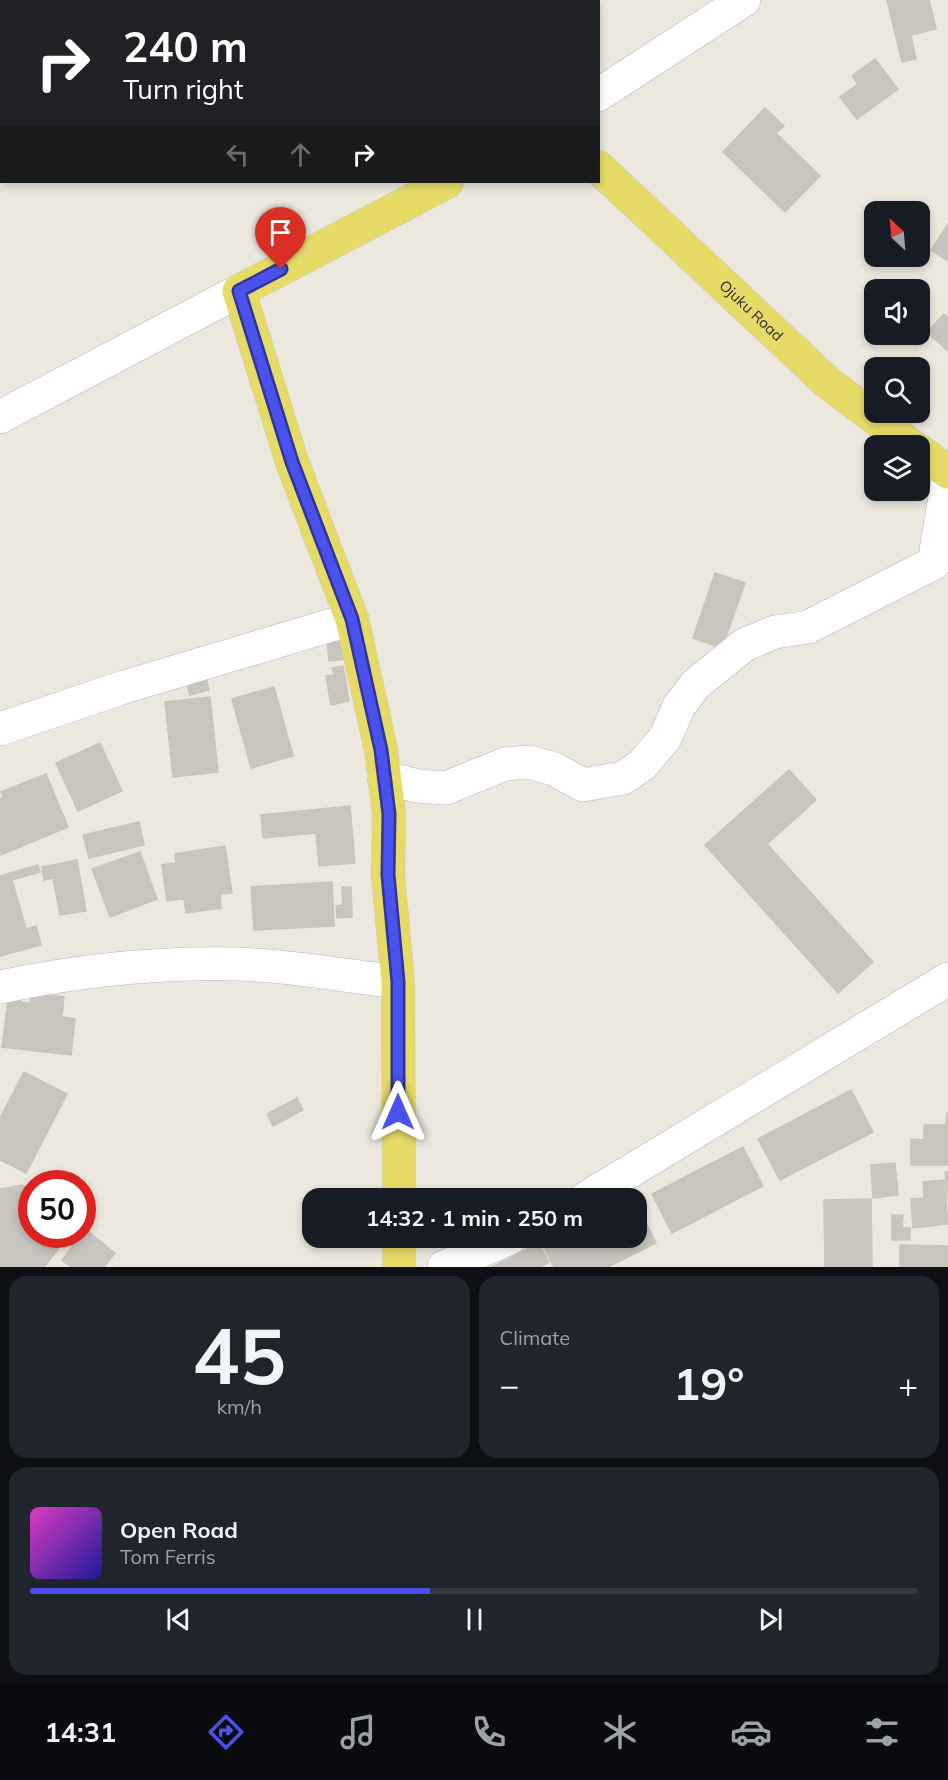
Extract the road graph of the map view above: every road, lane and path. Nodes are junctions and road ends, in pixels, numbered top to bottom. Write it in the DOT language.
graph roads {
  1 [pos="744,0"];
  2 [pos="600,94"];
  3 [pos="600,169"];
  4 [pos="445,183"];
  5 [pos="239,291"];
  6 [pos="0,417"];
  7 [pos="897,435"];
  8 [pos="930,458"];
  9 [pos="948,472"];
  10 [pos="948,479"];
  11 [pos="352,619"];
  12 [pos="0,729"];
  13 [pos="384,777"];
  14 [pos="398,982"];
  15 [pos="946,984"];
  16 [pos="0,987"];
  17 [pos="399,1188"];
  18 [pos="603,1188"];
  19 [pos="399,1248"];
  20 [pos="487,1248"];
  21 [pos="399,1267"];
  22 [pos="444,1267"];
  1 -- 2 [label="street"];
  3 -- 7 [label="main road, Ojuku Road"];
  4 -- 5 [label="main road"];
  5 -- 6 [label="street"];
  5 -- 11 [label="main road"];
  8 -- 9 [label="main road"];
  10 -- 13 [label="street"];
  11 -- 12 [label="street"];
  11 -- 13 [label="main road"];
  13 -- 14 [label="main road"];
  14 -- 16 [label="street"];
  14 -- 17 [label="main road"];
  15 -- 18 [label="street"];
  19 -- 21 [label="main road"];
  20 -- 22 [label="street"];
}
